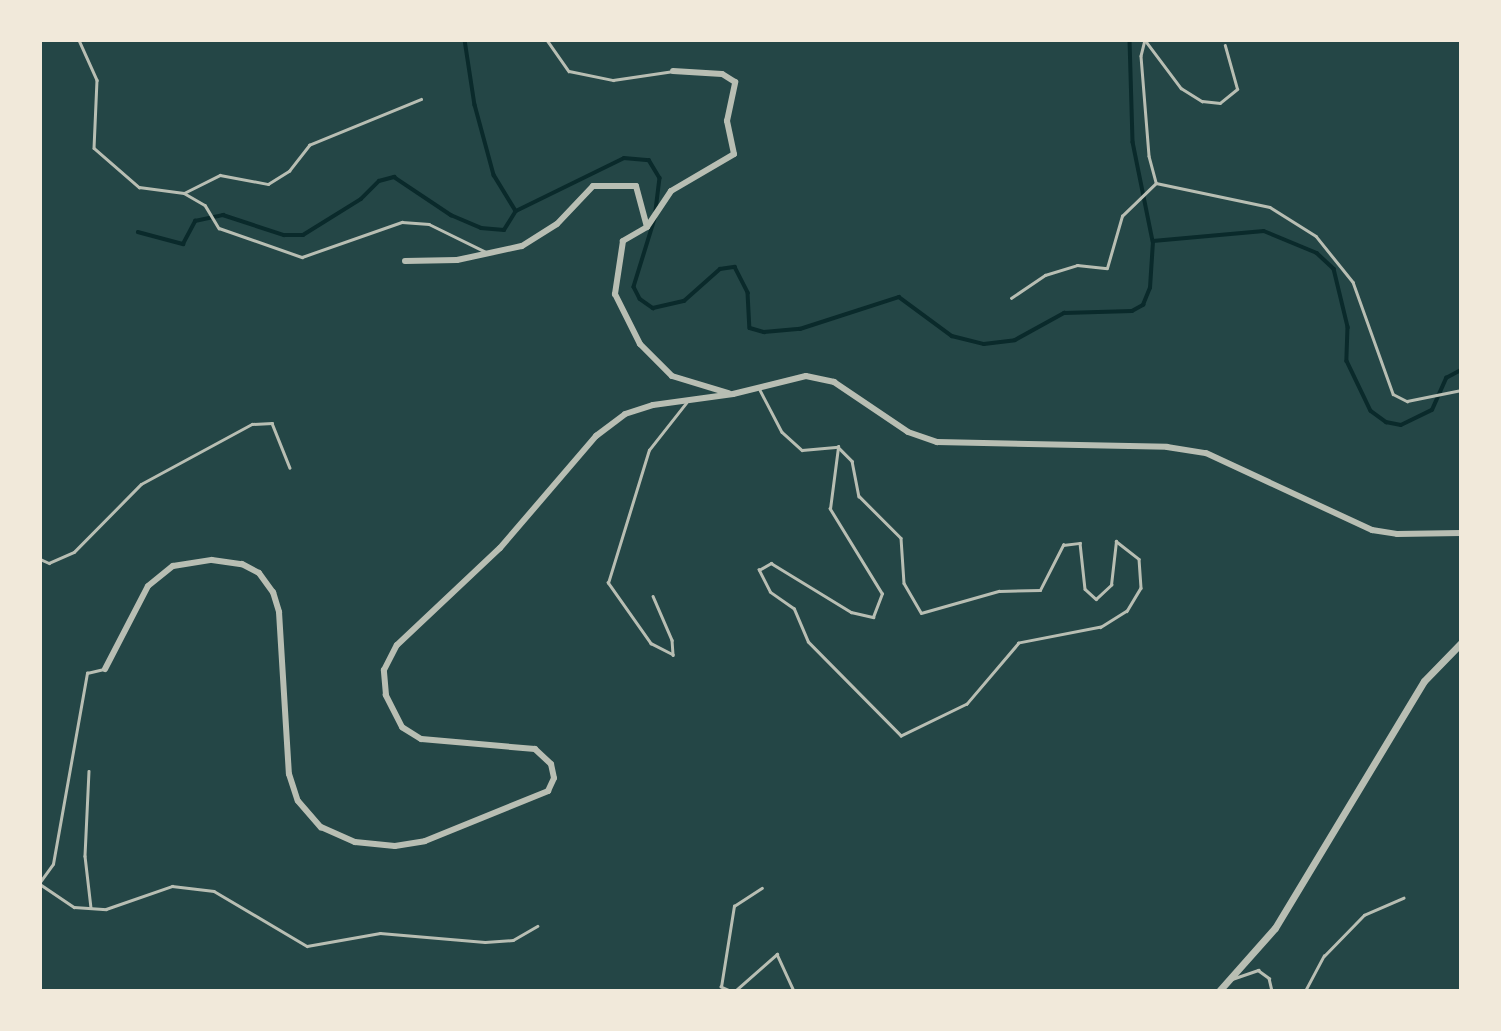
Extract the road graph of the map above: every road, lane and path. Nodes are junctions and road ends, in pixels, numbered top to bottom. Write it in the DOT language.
graph roads {
  1 [pos="79,40"];
  2 [pos="547,40"];
  3 [pos="1145,40"];
  4 [pos="1225,46"];
  5 [pos="673,71"];
  6 [pos="421,99"];
  7 [pos="1156,183"];
  8 [pos="184,193"];
  9 [pos="647,227"];
  10 [pos="488,253"];
  11 [pos="405,261"];
  12 [pos="1011,298"];
  13 [pos="759,387"];
  14 [pos="1461,390"];
  15 [pos="733,394"];
  16 [pos="688,400"];
  17 [pos="40,436"];
  18 [pos="838,447"];
  19 [pos="290,468"];
  20 [pos="40,478"];
  21 [pos="1461,533"];
  22 [pos="40,559"];
  23 [pos="653,596"];
  24 [pos="1461,643"];
  25 [pos="105,668"];
  26 [pos="89,771"];
  27 [pos="40,883"];
  28 [pos="762,888"];
  29 [pos="1403,898"];
  30 [pos="92,908"];
  31 [pos="537,926"];
  32 [pos="1225,982"];
  33 [pos="730,991"];
  34 [pos="735,991"];
  35 [pos="794,991"];
  36 [pos="1219,991"];
  37 [pos="1272,991"];
  38 [pos="1305,991"];
  1 -- 8 [label="lane"];
  2 -- 5 [label="lane"];
  3 -- 4 [label="lane"];
  3 -- 7 [label="lane"];
  5 -- 9 [label="street"];
  6 -- 8 [label="lane"];
  7 -- 12 [label="lane"];
  7 -- 14 [label="lane"];
  8 -- 10 [label="lane"];
  9 -- 10 [label="street"];
  9 -- 15 [label="street"];
  10 -- 11 [label="street"];
  13 -- 15 [label="street"];
  13 -- 18 [label="lane"];
  13 -- 21 [label="street"];
  15 -- 16 [label="street"];
  16 -- 23 [label="lane"];
  16 -- 25 [label="street"];
  17 -- 20 [label="lane"];
  18 -- 18 [label="lane"];
  19 -- 22 [label="lane"];
  24 -- 32 [label="street"];
  25 -- 27 [label="lane"];
  26 -- 30 [label="lane"];
  27 -- 30 [label="lane"];
  28 -- 33 [label="lane"];
  29 -- 38 [label="lane"];
  30 -- 31 [label="lane"];
  32 -- 36 [label="street"];
  32 -- 37 [label="lane"];
  34 -- 35 [label="lane"];
}
